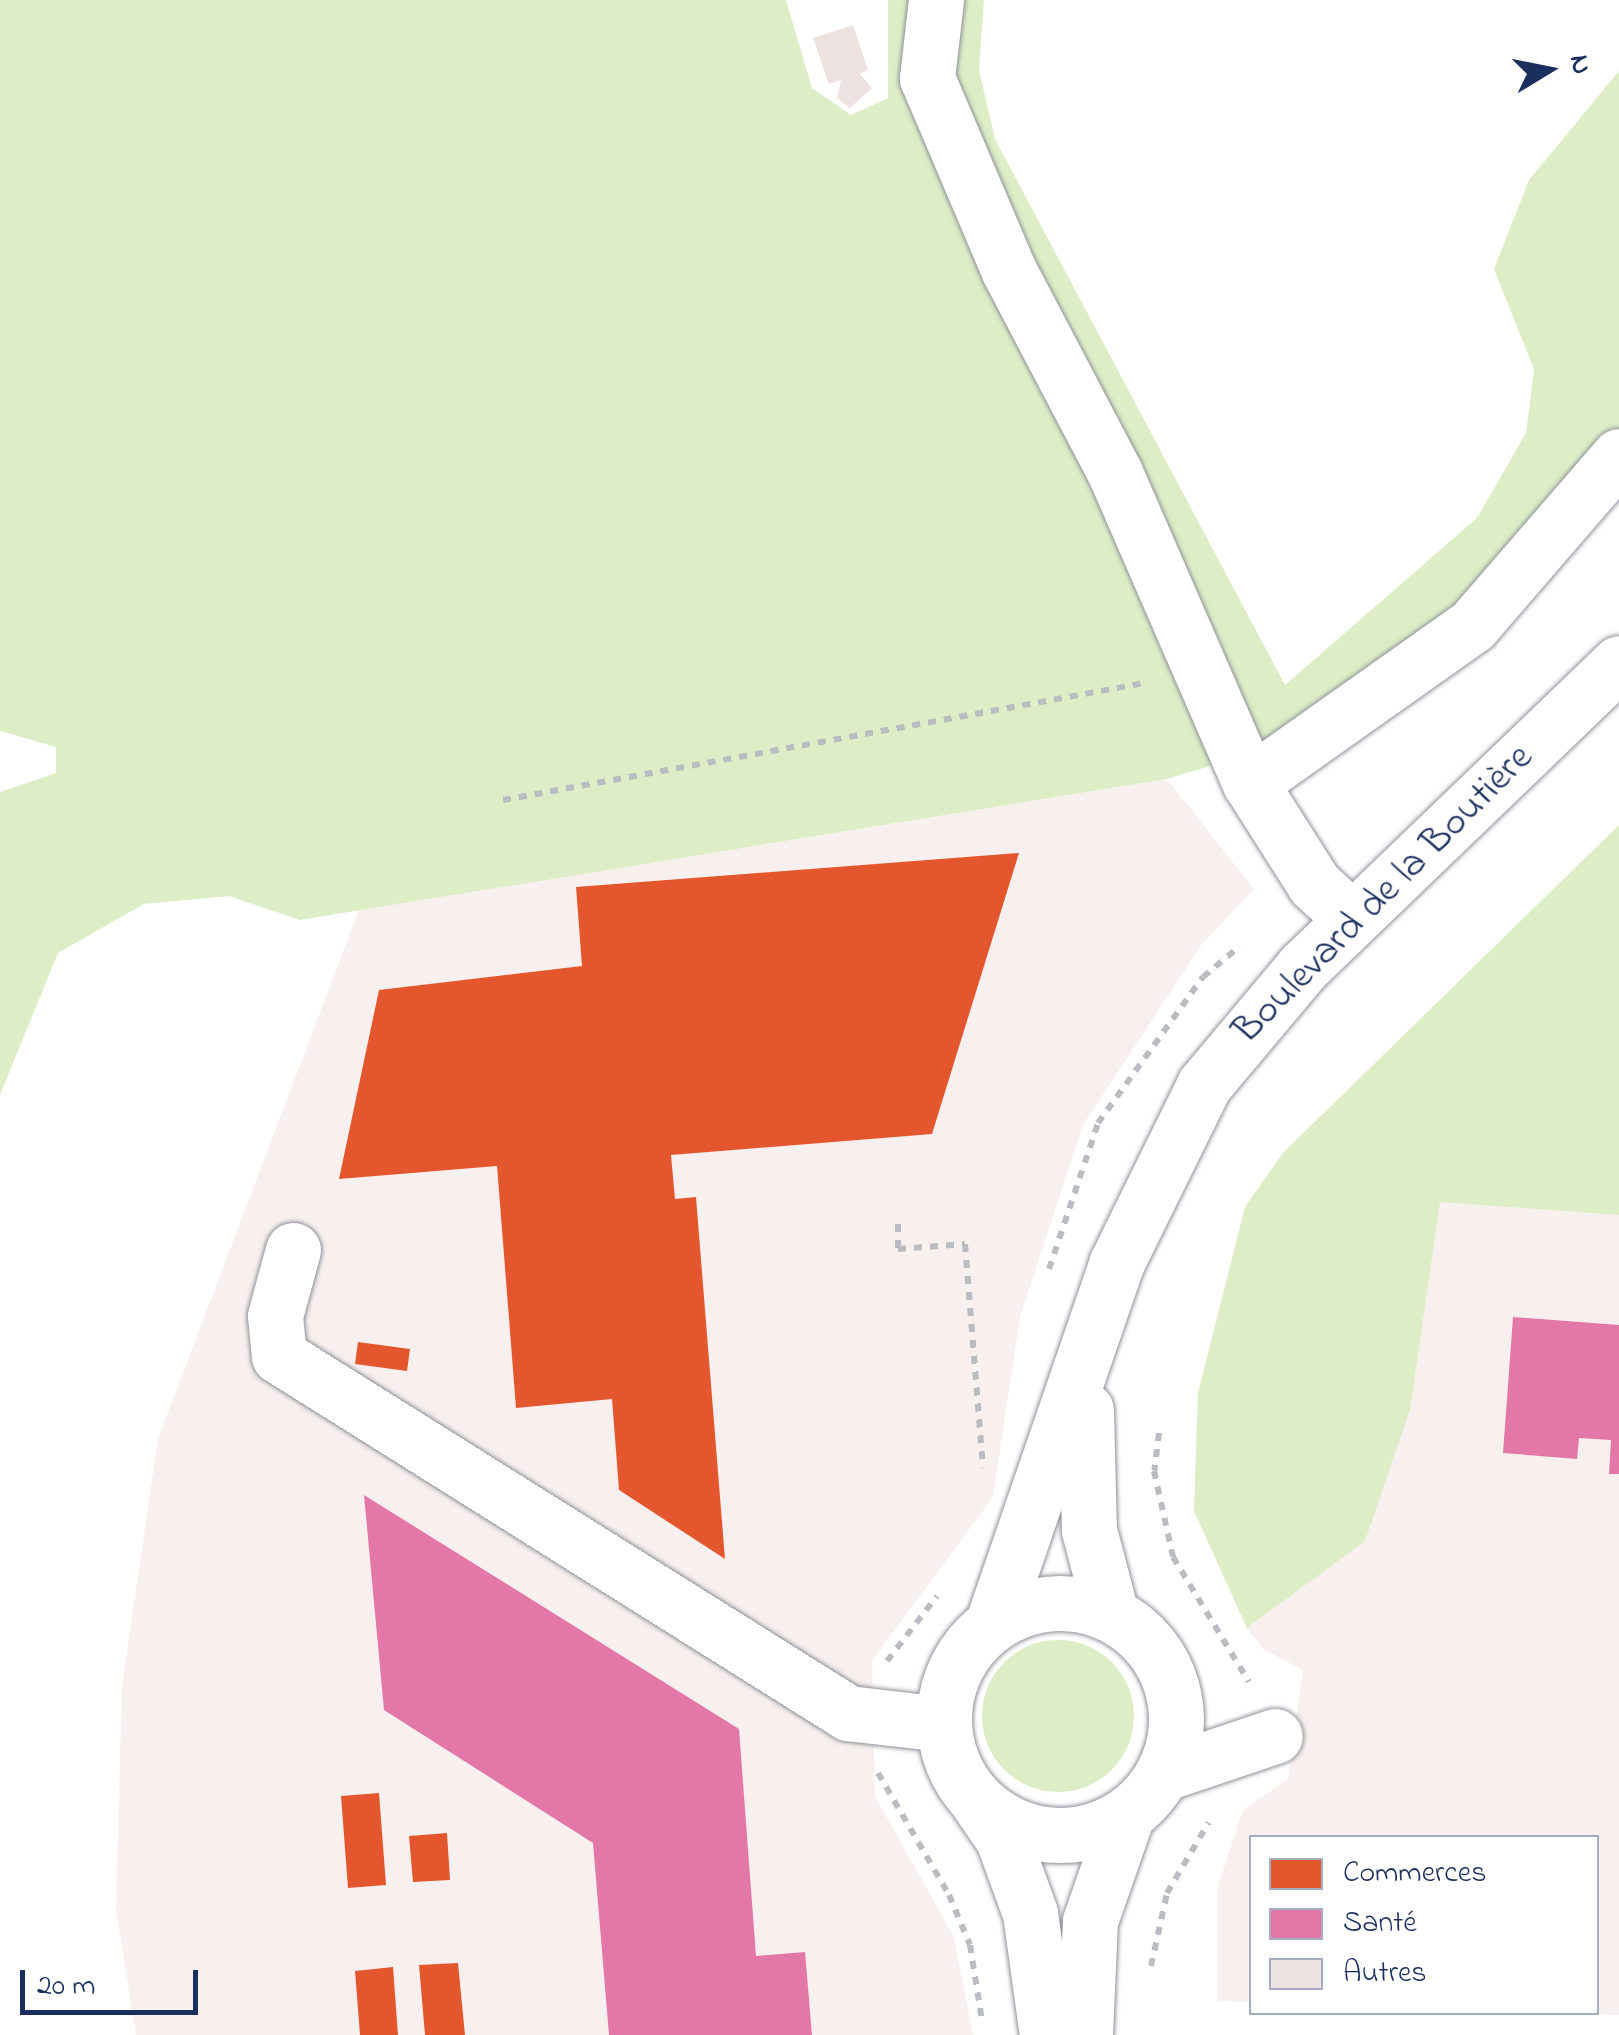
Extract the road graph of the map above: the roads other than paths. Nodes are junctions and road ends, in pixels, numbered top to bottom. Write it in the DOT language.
graph roads {
  1 [pos="936,0"];
  2 [pos="1619,456"];
  3 [pos="1619,663"];
  4 [pos="1250,783"];
  5 [pos="1352,919"];
  6 [pos="293,1250"];
  7 [pos="1086,1368"];
  8 [pos="1111,1614"];
  9 [pos="993,1622"];
  10 [pos="1172,1690"];
  11 [pos="943,1724"];
  12 [pos="1162,1774"];
  13 [pos="978,1802"];
  14 [pos="1126,1814"];
  15 [pos="1047,2035"];
  16 [pos="1085,2035"];
  1 -- 4 [label="street"];
  2 -- 4 [label="street"];
  3 -- 5 [label="street, Boulevard de la Boutière"];
  4 -- 5 [label="street"];
  5 -- 7 [label="street, Boulevard de la Boutière"];
  6 -- 11 [label="street"];
  7 -- 8 [label="street, Boulevard de la Boutière"];
  7 -- 9 [label="street, Boulevard de la Boutière"];
  8 -- 9 [label="street"];
  8 -- 10 [label="street"];
  9 -- 11 [label="street"];
  10 -- 12 [label="street"];
  10 -- 12 [label="street"];
  11 -- 13 [label="street"];
  12 -- 14 [label="street"];
  13 -- 14 [label="street"];
  13 -- 15 [label="street"];
  14 -- 16 [label="street"];
}
